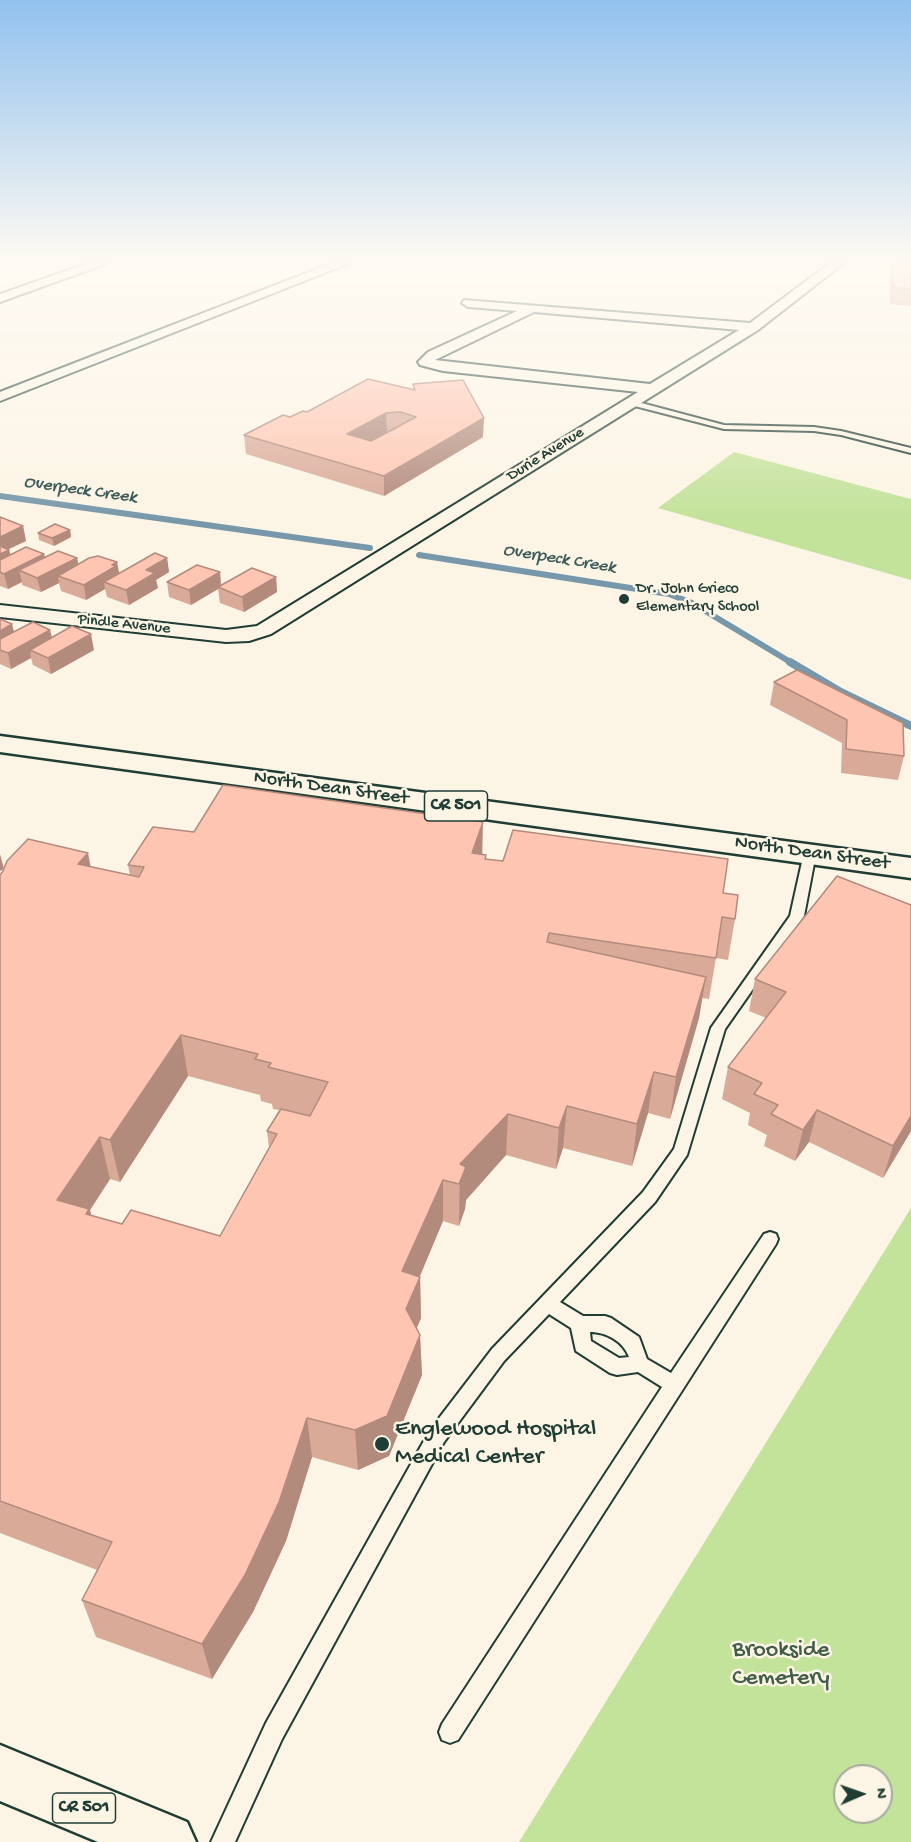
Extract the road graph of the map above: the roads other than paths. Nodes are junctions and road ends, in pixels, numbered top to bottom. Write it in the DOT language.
graph roads {
  1 [pos="123,349"];
  2 [pos="446,349"];
  3 [pos="717,349"];
  4 [pos="651,389"];
  5 [pos="0,397"];
  6 [pos="630,402"];
  7 [pos="911,451"];
  8 [pos="0,611"];
  9 [pos="249,635"];
  10 [pos="0,744"];
  11 [pos="810,854"];
  12 [pos="911,868"];
  13 [pos="770,1239"];
  14 [pos="548,1304"];
  15 [pos="580,1324"];
  16 [pos="640,1364"];
  17 [pos="674,1384"];
  18 [pos="450,1732"];
  19 [pos="0,1773"];
  20 [pos="167,1842"];
  21 [pos="223,1842"];
  1 -- 5 [label="street"];
  2 -- 4 [label="street"];
  3 -- 4 [label="street, Durie Avenue"];
  4 -- 6 [label="street, Durie Avenue"];
  6 -- 7 [label="lane"];
  6 -- 9 [label="street, Durie Avenue"];
  8 -- 9 [label="street, Pindle Avenue"];
  10 -- 11 [label="main road, North Dean Street / CR 501"];
  11 -- 12 [label="main road, North Dean Street / CR 501"];
  11 -- 14 [label="lane"];
  13 -- 17 [label="lane"];
  14 -- 15 [label="lane"];
  14 -- 21 [label="lane"];
  15 -- 16 [label="lane"];
  15 -- 16 [label="lane"];
  16 -- 17 [label="lane"];
  17 -- 18 [label="lane"];
  19 -- 20 [label="main road, CR 501"];
}
